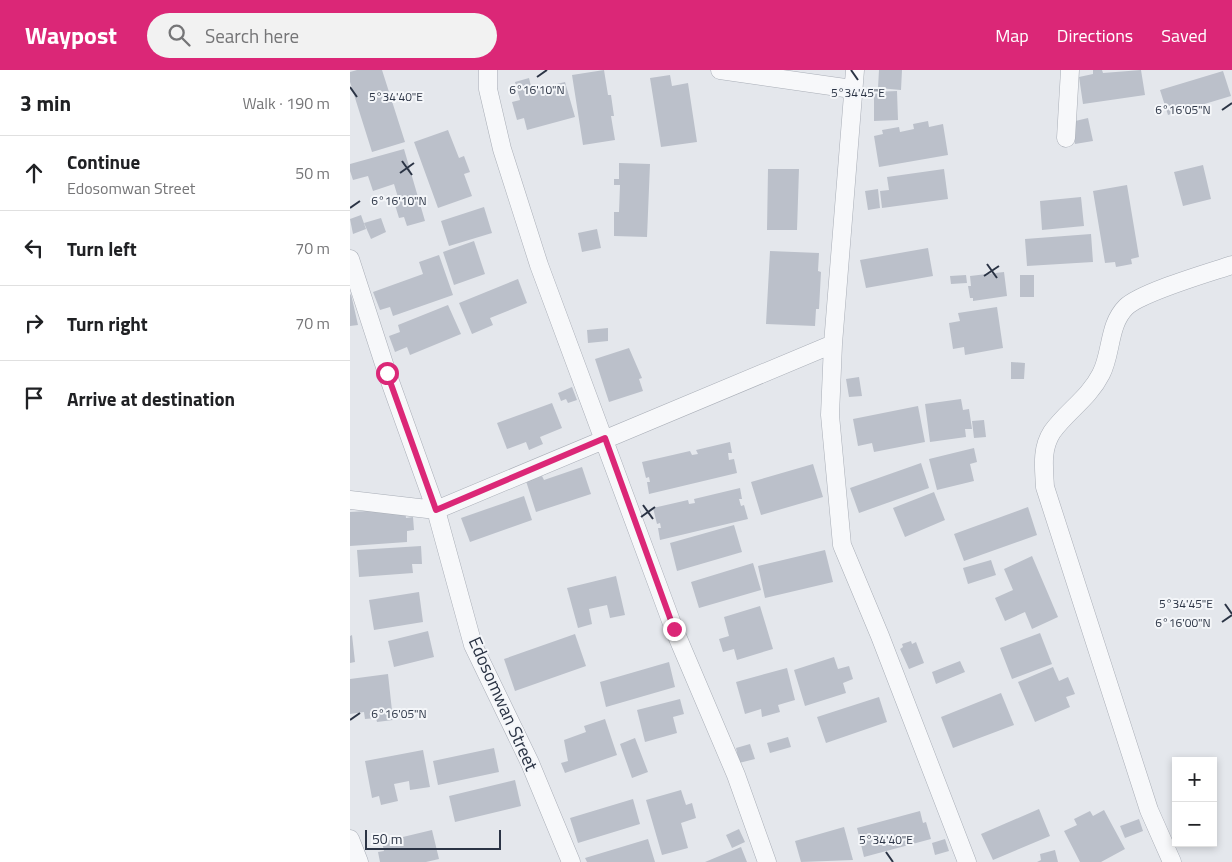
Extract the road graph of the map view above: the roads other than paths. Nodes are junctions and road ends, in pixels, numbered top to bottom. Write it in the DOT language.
graph roads {
  1 [pos="488,70"];
  2 [pos="720,70"];
  3 [pos="855,70"];
  4 [pos="1070,70"];
  5 [pos="852,89"];
  6 [pos="1066,138"];
  7 [pos="350,259"];
  8 [pos="1232,265"];
  9 [pos="833,344"];
  10 [pos="605,438"];
  11 [pos="350,500"];
  12 [pos="436,510"];
  13 [pos="350,839"];
  14 [pos="360,862"];
  15 [pos="571,862"];
  16 [pos="767,862"];
  17 [pos="967,862"];
  18 [pos="1172,862"];
  1 -- 10 [label="street"];
  2 -- 5 [label="street"];
  3 -- 5 [label="street"];
  4 -- 6 [label="street"];
  5 -- 9 [label="street"];
  7 -- 12 [label="street, Edosomwan Street"];
  8 -- 18 [label="street"];
  9 -- 10 [label="street"];
  9 -- 17 [label="street"];
  10 -- 12 [label="street"];
  10 -- 16 [label="street"];
  11 -- 12 [label="street"];
  12 -- 15 [label="street, Edosomwan Street"];
  13 -- 14 [label="street"];
}
